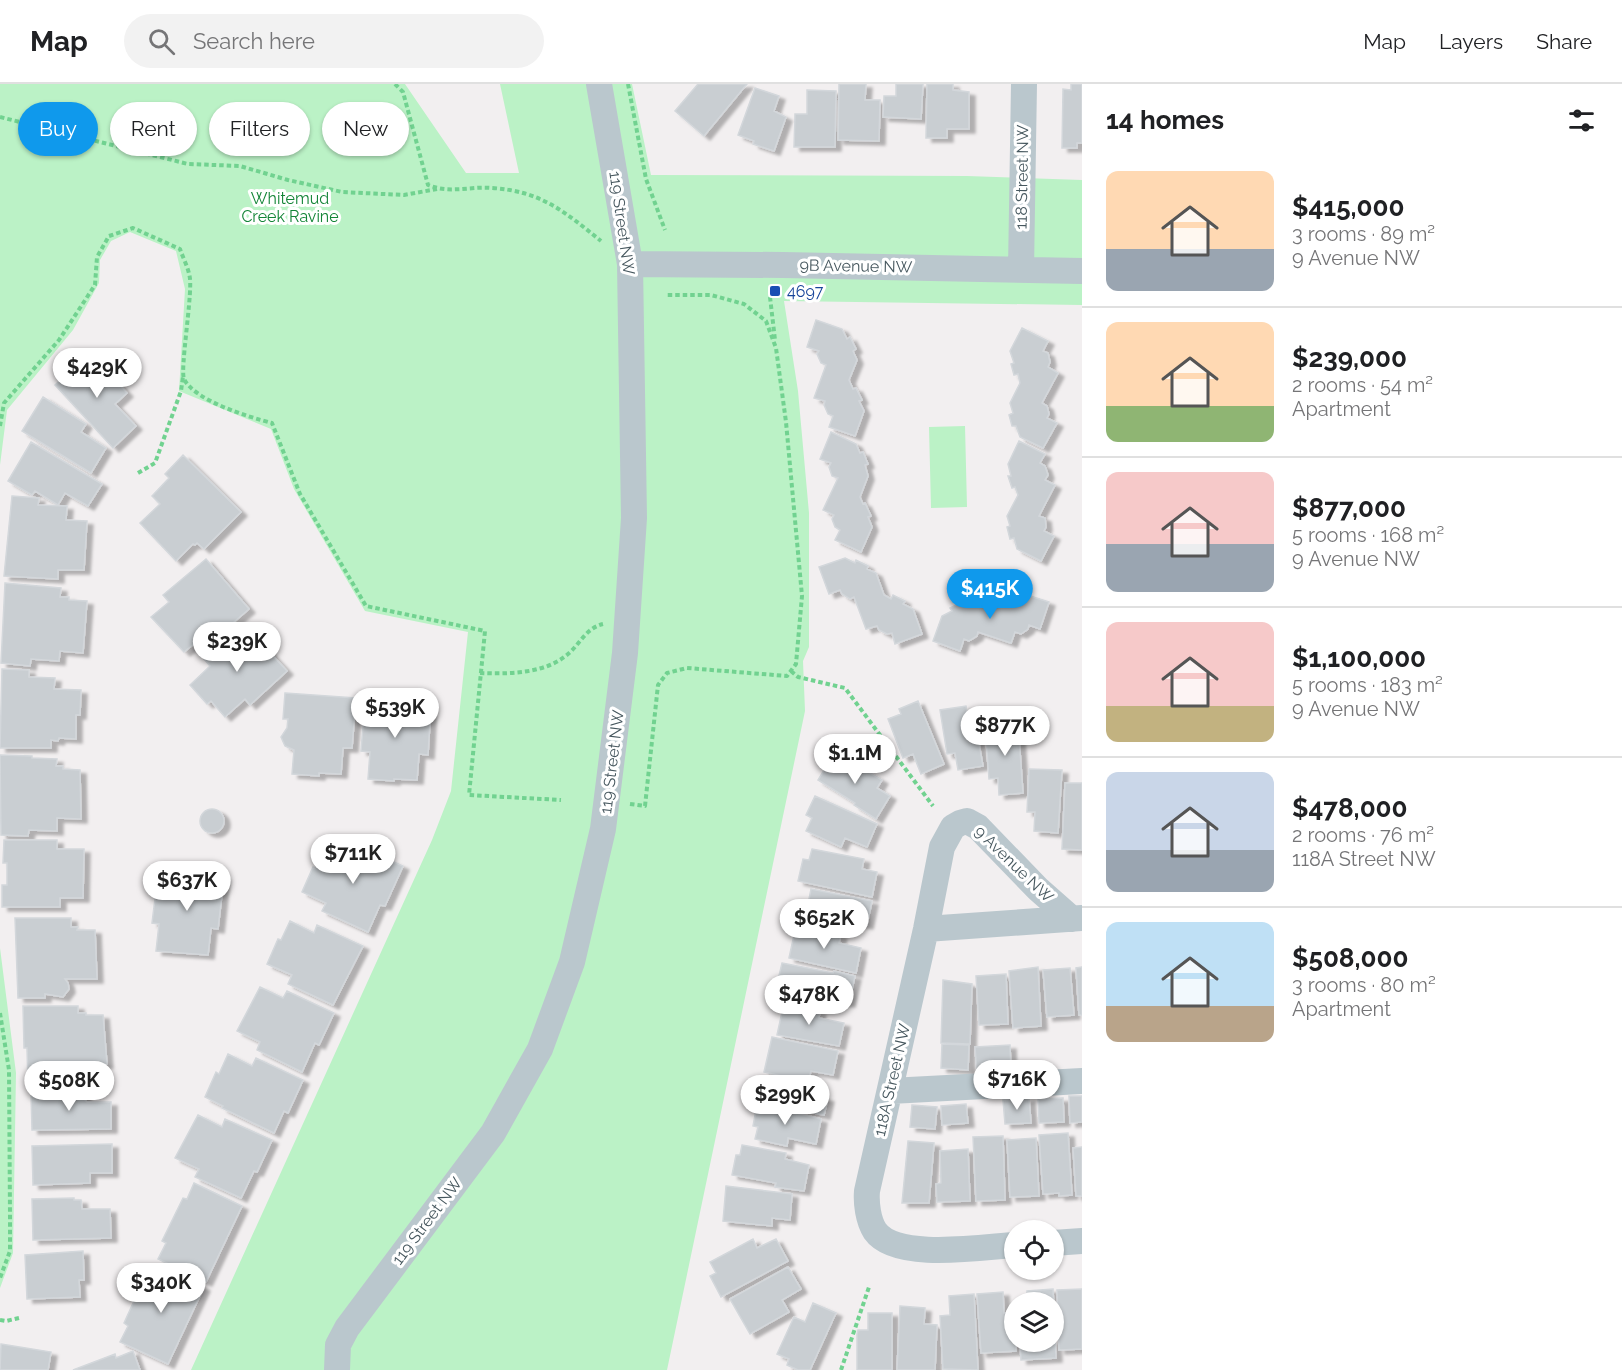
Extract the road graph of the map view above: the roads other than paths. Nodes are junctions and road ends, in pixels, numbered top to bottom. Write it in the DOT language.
graph roads {
  1 [pos="599,84"];
  2 [pos="1024,84"];
  3 [pos="630,264"];
  4 [pos="1021,270"];
  5 [pos="1082,271"];
  6 [pos="1077,919"];
  7 [pos="926,929"];
  8 [pos="1082,1081"];
  9 [pos="890,1091"];
  10 [pos="1082,1241"];
  11 [pos="1064,1242"];
  12 [pos="1004,1246"];
  13 [pos="336,1370"];
  1 -- 3 [label="street, 119 Street NW"];
  2 -- 4 [label="street, 118 Street NW"];
  3 -- 4 [label="street, 9B Avenue NW"];
  3 -- 13 [label="street, 119 Street NW"];
  4 -- 5 [label="street, 9B Avenue NW"];
  6 -- 7 [label="street, 9 Avenue NW"];
  6 -- 7 [label="street, 9 Avenue NW"];
  7 -- 9 [label="street, 118A Street NW"];
  8 -- 9 [label="street"];
  9 -- 12 [label="street, 118A Street NW"];
  10 -- 11 [label="street"];
}
